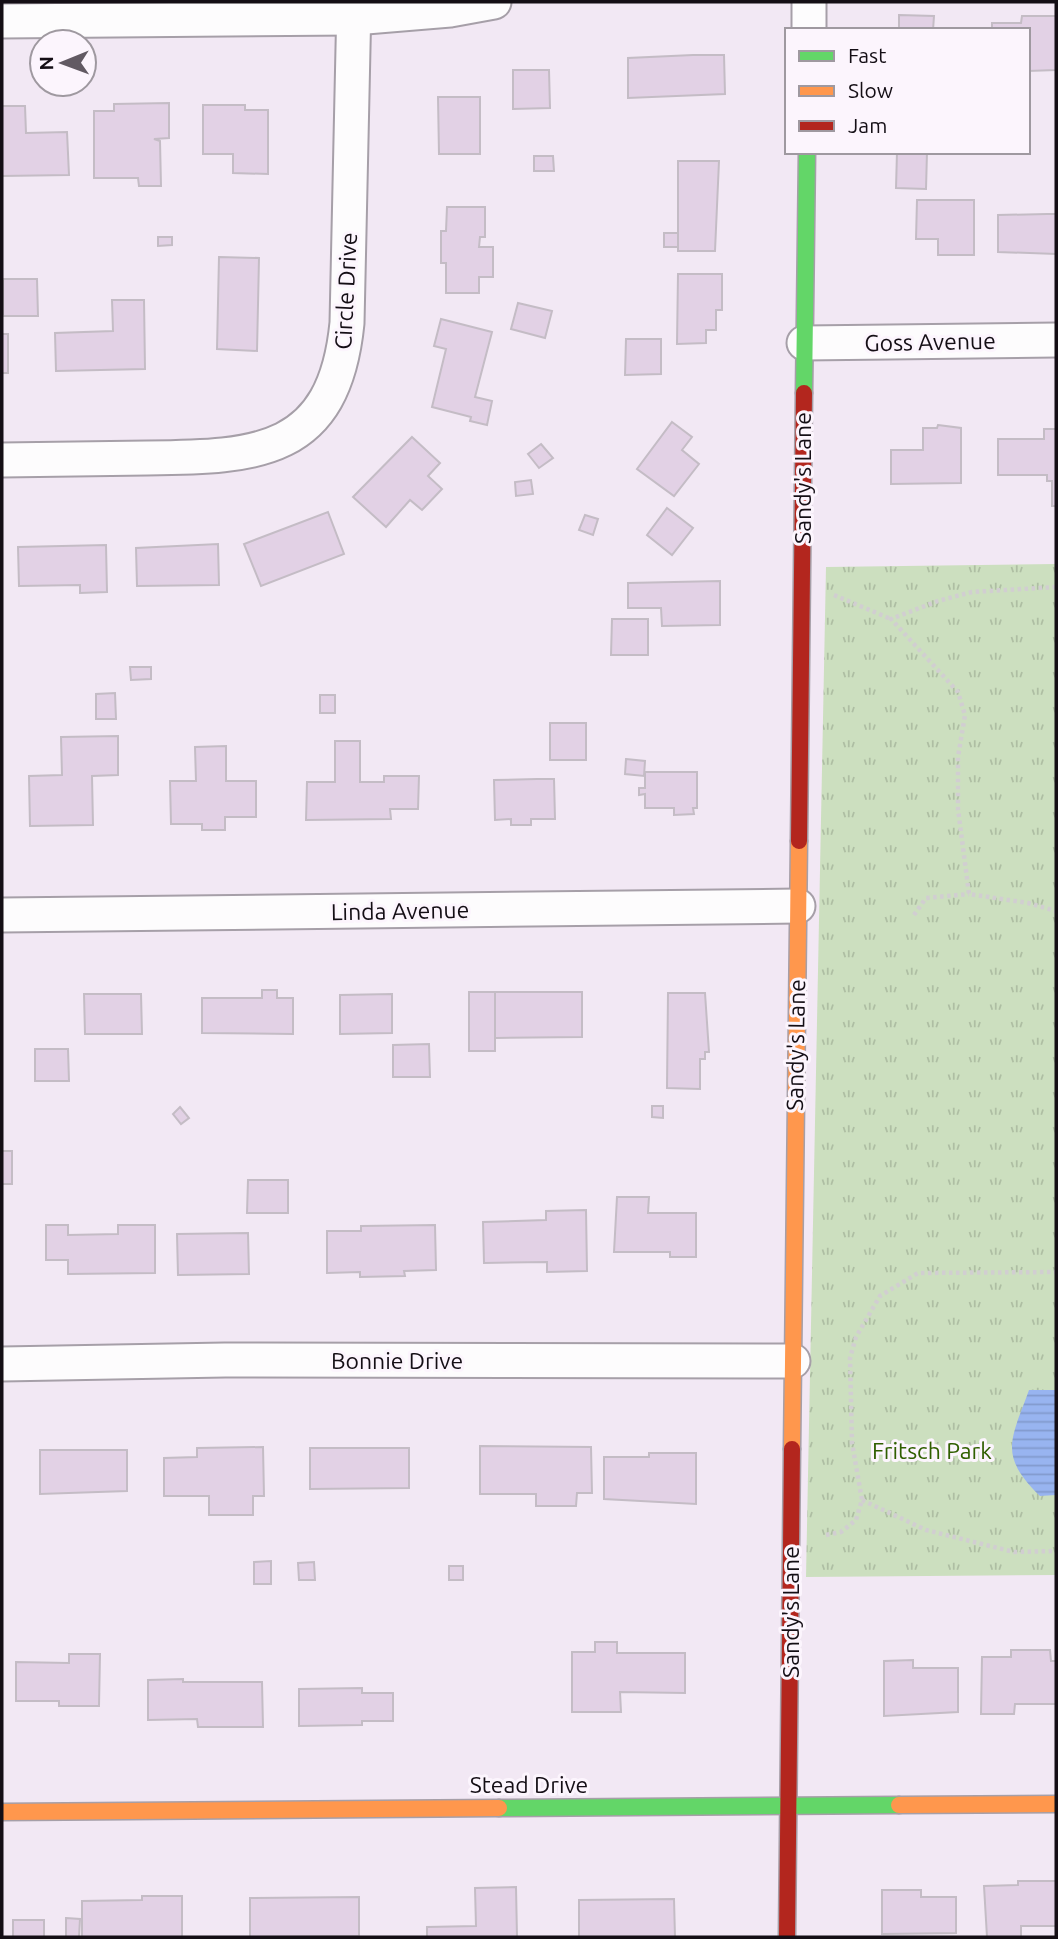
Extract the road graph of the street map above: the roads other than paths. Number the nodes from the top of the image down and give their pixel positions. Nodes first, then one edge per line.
1 (494, 2) edge
2 (810, 2) edge
3 (354, 10) edge
4 (2, 21) edge
5 (809, 28) edge
6 (807, 154) edge
7 (1056, 340) edge
8 (804, 343) junction
9 (2, 460) edge
10 (798, 906) junction
11 (2, 915) edge
12 (793, 1361) junction
13 (2, 1364) edge
14 (1056, 1804) edge
15 (789, 1806) junction
16 (2, 1812) edge
17 (788, 1937) edge

1 - 3 street
2 - 5 street
3 - 4 street
3 - 9 street, Circle Drive
6 - 8 street, Sandy's Lane
7 - 8 street, Goss Avenue
8 - 10 street, Sandy's Lane
10 - 11 street, Linda Avenue
10 - 12 street, Sandy's Lane
12 - 13 street, Bonnie Drive
12 - 15 street, Sandy's Lane
14 - 15 street, Stead Drive
15 - 16 street, Stead Drive
15 - 17 street, Sandy's Lane

